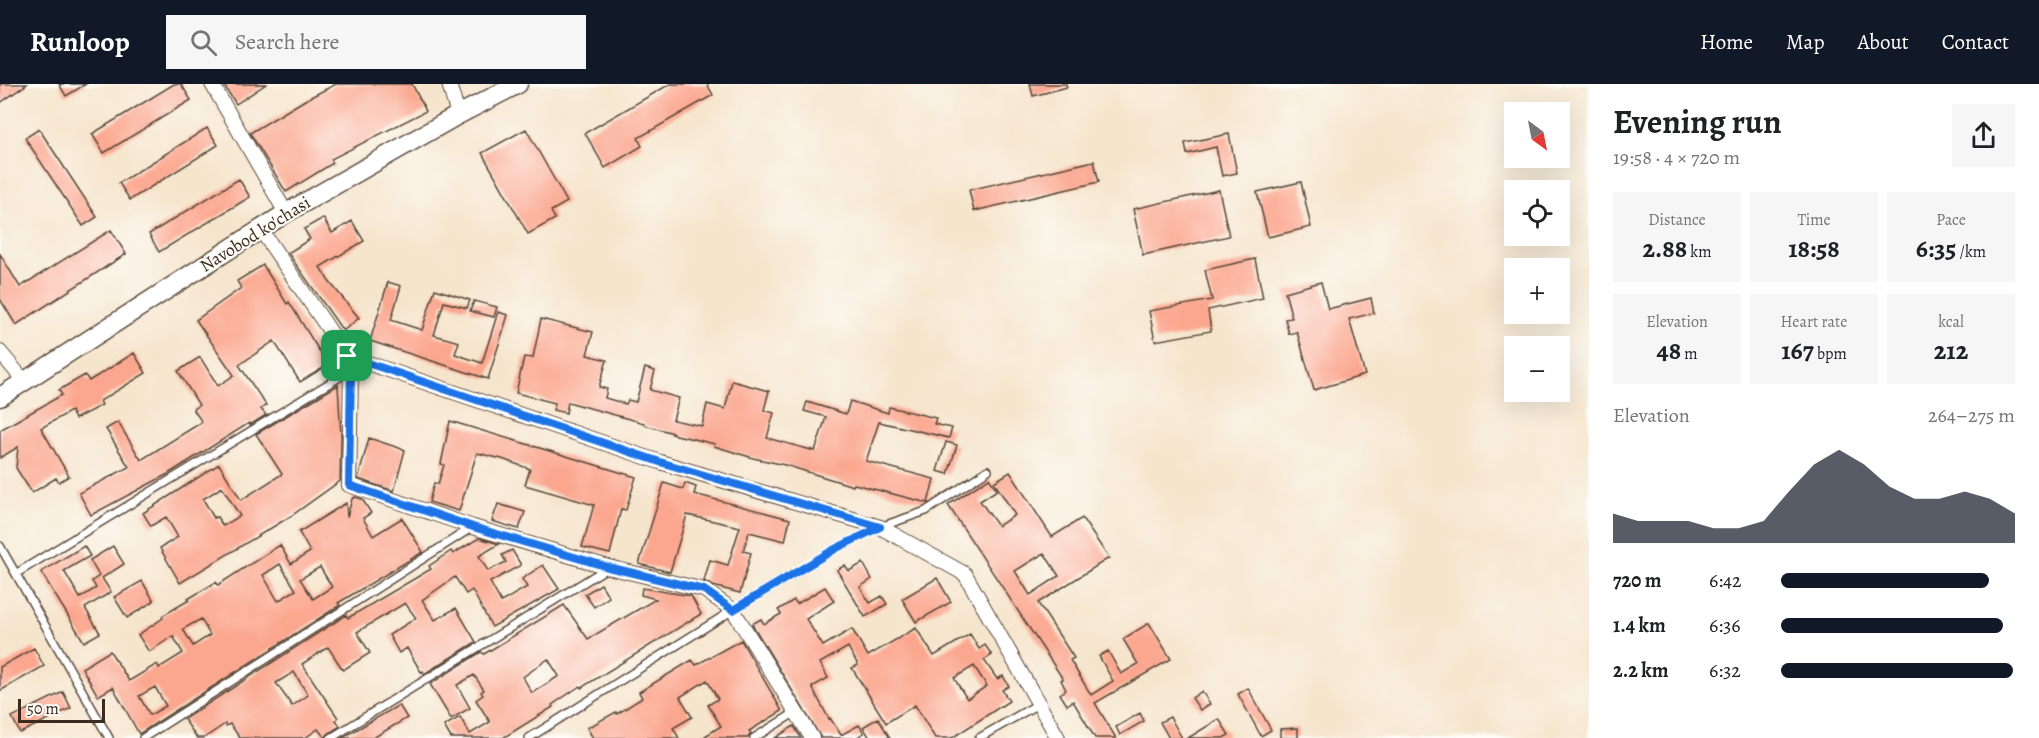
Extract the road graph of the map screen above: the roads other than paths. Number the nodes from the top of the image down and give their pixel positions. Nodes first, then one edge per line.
1 (212, 84) edge
2 (449, 84) edge
3 (518, 84) edge
4 (458, 115) junction
5 (286, 213) junction
6 (261, 230) junction
7 (0, 352) edge
8 (347, 356) junction
9 (351, 370) junction
10 (25, 382) junction
11 (0, 397) edge
12 (988, 470) dead end
13 (473, 527) junction
14 (880, 527) junction
15 (0, 546) edge
16 (608, 567) junction
17 (17, 573) junction
18 (733, 610) junction
19 (1038, 704) junction
20 (796, 712) junction
21 (109, 738) edge
22 (143, 738) edge
23 (331, 738) edge
24 (529, 738) edge
25 (754, 738) edge
26 (812, 738) edge
27 (979, 738) edge
28 (1058, 738) edge

1 - 5 street
2 - 4 street
3 - 4 street, Navobod ko'chasi
4 - 5 street, Navobod ko'chasi
5 - 6 street, Navobod ko'chasi
6 - 8 street
6 - 10 street, Navobod ko'chasi
7 - 10 street
8 - 9 street
8 - 14 street
9 - 13 street
9 - 17 lane
10 - 11 street, Navobod ko'chasi
12 - 14 lane
13 - 16 street
13 - 22 lane
14 - 18 lane
14 - 19 street
15 - 17 lane
16 - 18 street
16 - 23 lane
17 - 21 lane
18 - 20 street
18 - 24 lane
19 - 27 lane
19 - 28 street
20 - 25 lane
20 - 26 street

